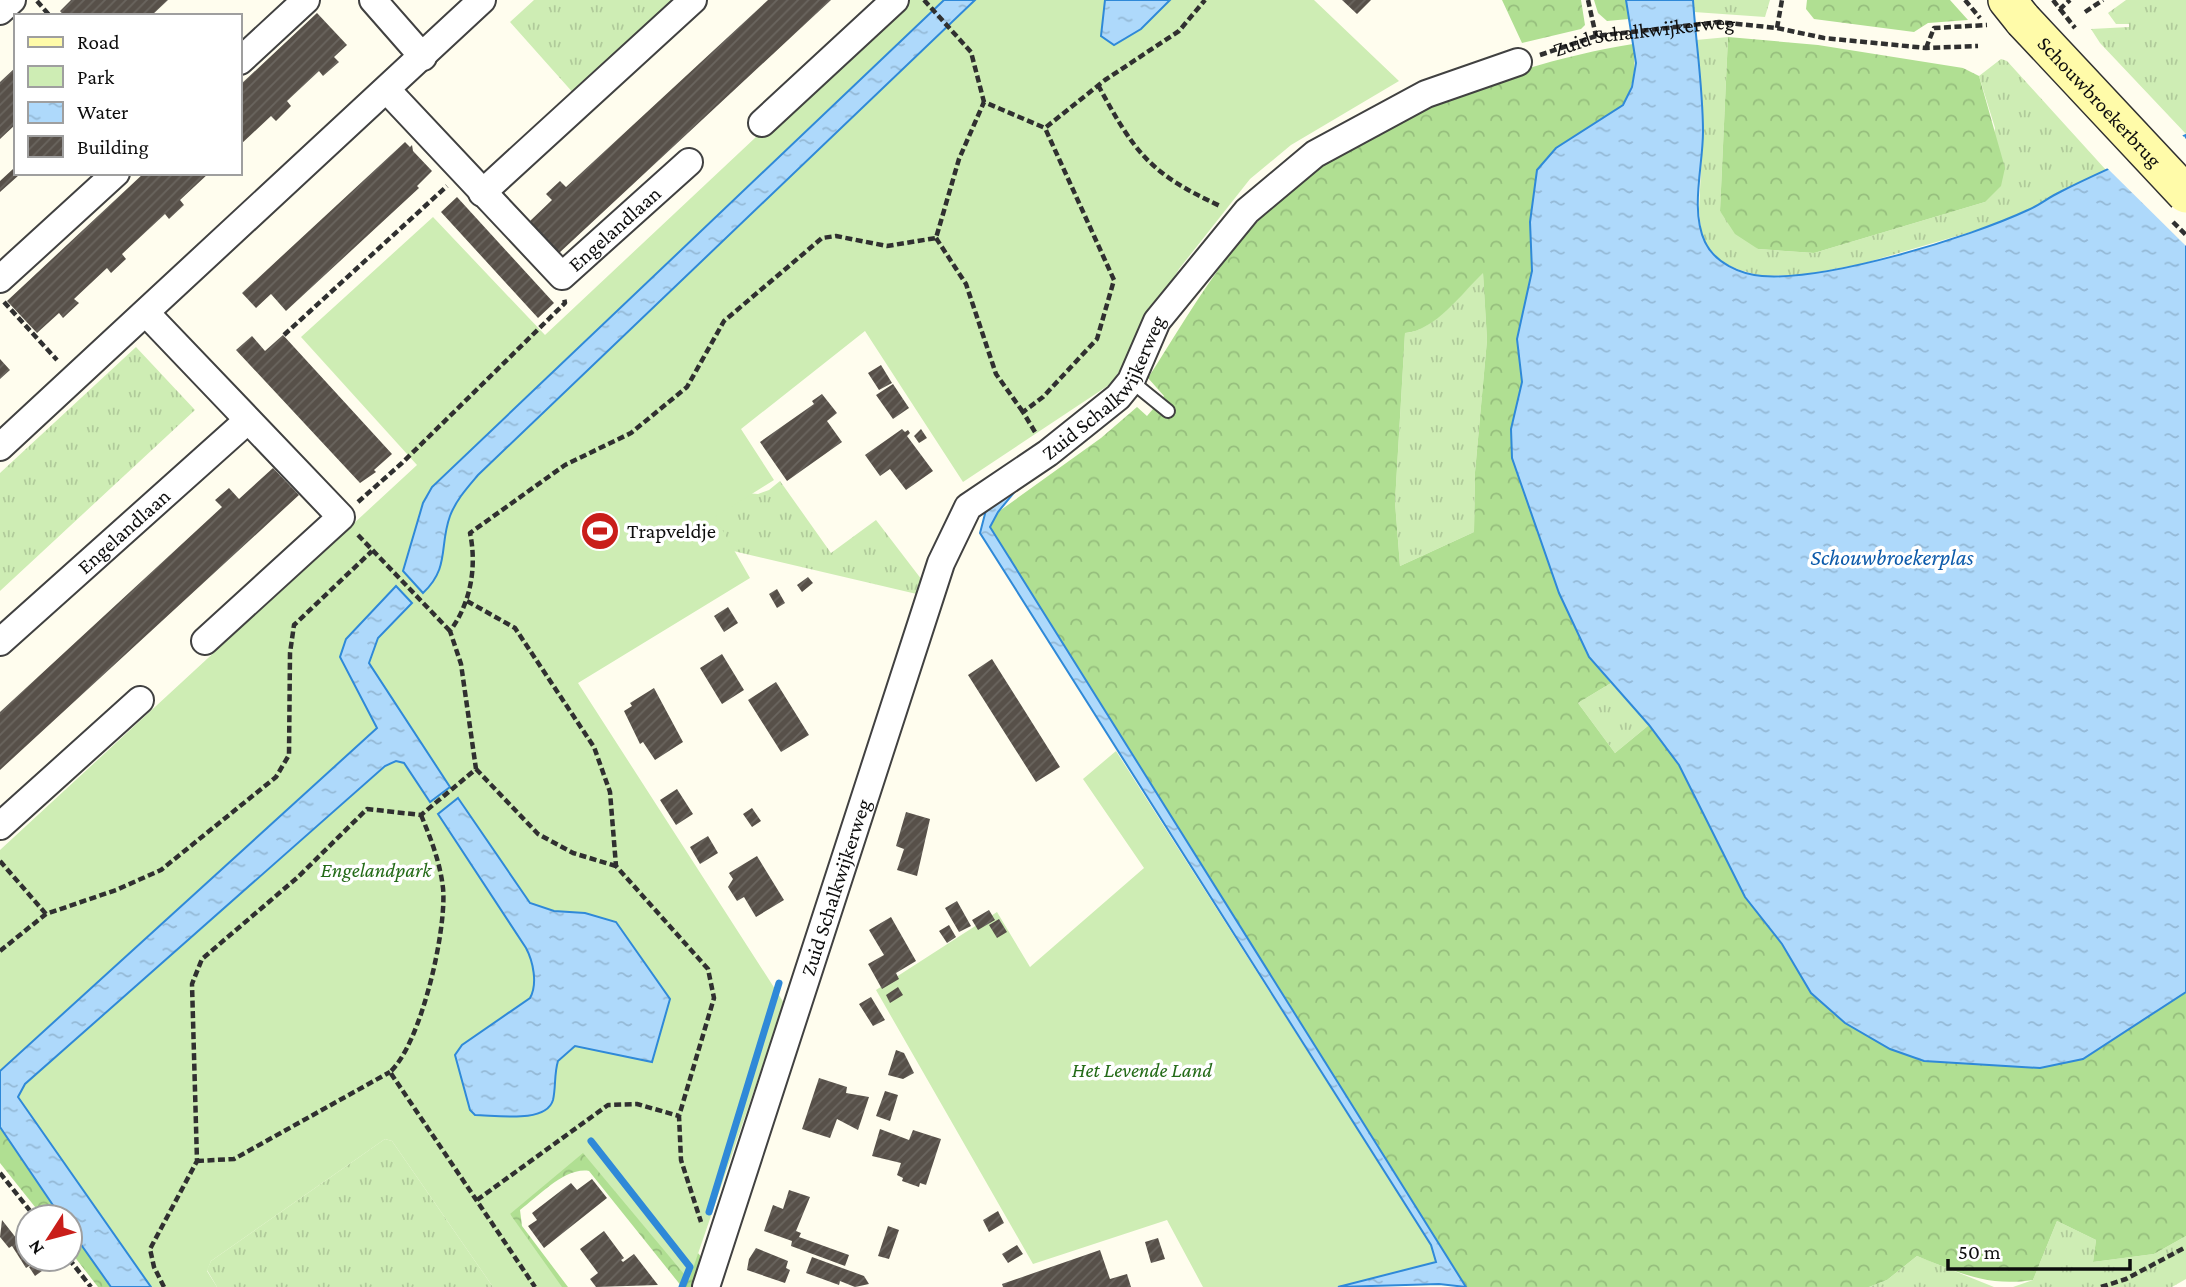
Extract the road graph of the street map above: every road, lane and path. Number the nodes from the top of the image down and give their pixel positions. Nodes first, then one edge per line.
1 (12, 0) edge
2 (36, 0) edge
3 (306, 0) edge
4 (373, 0) edge
5 (482, 0) edge
6 (693, 0) edge
7 (895, 0) edge
8 (924, 0) edge
9 (1205, 0) edge
10 (1588, 0) edge
11 (1782, 0) edge
12 (1965, 0) edge
13 (2053, 0) edge
14 (2070, 0) edge
15 (2103, 0) edge
16 (0, 11) edge
17 (2085, 12) dead end
18 (48, 14) edge
19 (2004, 14) edge
20 (1777, 27) junction
21 (1596, 36) junction
22 (1978, 46) dead end
23 (1926, 48) junction
24 (423, 57) junction
25 (242, 59) edge
26 (1518, 62) joint
27 (1098, 85) junction
28 (387, 90) junction
29 (984, 102) junction
30 (762, 122) dead end
31 (1045, 128) junction
32 (689, 162) dead end
33 (463, 172) junction
34 (114, 175) edge
35 (482, 193) junction
36 (2186, 194) edge
37 (1242, 216) junction
38 (936, 237) junction
39 (562, 276) junction
40 (0, 279) edge
41 (0, 295) edge
42 (146, 313) junction
43 (284, 335) dead end
44 (75, 378) junction
45 (1131, 381) junction
46 (1168, 411) dead end
47 (1023, 412) junction
48 (247, 421) junction
49 (0, 447) edge
50 (1048, 453) junction
51 (341, 517) junction
52 (372, 551) junction
53 (467, 601) junction
54 (450, 631) junction
55 (205, 641) dead end
56 (0, 642) edge
57 (139, 700) dead end
58 (476, 769) junction
59 (421, 815) junction
60 (0, 826) edge
61 (0, 861) edge
62 (616, 866) junction
63 (46, 914) junction
64 (0, 951) edge
65 (390, 1072) junction
66 (679, 1116) junction
67 (197, 1161) junction
68 (0, 1173) edge
69 (477, 1200) junction
70 (24, 1203) edge
71 (2186, 1247) edge
72 (718, 1252) junction
73 (80, 1273) edge
74 (91, 1287) edge
75 (164, 1287) edge
76 (534, 1287) edge
77 (706, 1287) edge
78 (2101, 1287) edge

1 - 16 street
2 - 18 path
3 - 25 street
4 - 24 street
5 - 24 street
6 - 35 street
7 - 30 street
8 - 29 path
9 - 27 path
10 - 21 path
11 - 20 path
12 - 19 path
13 - 14 path
15 - 17 path
19 - 23 path
19 - 36 main road, Schouwbroekerbrug, bridge
20 - 21 path, Zuid Schalkwijkerweg
20 - 23 path, Zuid Schalkwijkerweg
21 - 26 path, Zuid Schalkwijkerweg
22 - 23 path, Zuid Schalkwijkerweg
24 - 28 street
26 - 37 street, Zuid Schalkwijkerweg
27 - 31 path
27 - 37 path
28 - 33 street, Engelandlaan
28 - 42 street
29 - 31 path
29 - 38 path
31 - 47 path
32 - 39 street, Engelandlaan
33 - 35 street, Engelandlaan
33 - 43 path
34 - 40 street
35 - 39 street, Engelandlaan
37 - 45 street, Zuid Schalkwijkerweg
38 - 47 path
38 - 53 path
39 - 51 path
41 - 44 path
42 - 44 street
42 - 48 street
44 - 49 street
45 - 46 lane
45 - 50 street, Zuid Schalkwijkerweg
47 - 50 path
48 - 51 street
48 - 56 street, Engelandlaan
50 - 72 street, Zuid Schalkwijkerweg
51 - 52 path
51 - 55 street
52 - 54 path
52 - 63 path
53 - 54 path
53 - 62 path
54 - 58 path
57 - 60 street
58 - 59 path
58 - 62 path
59 - 65 path
59 - 67 path
61 - 63 path
62 - 66 path
63 - 64 path
65 - 67 path
65 - 69 path
66 - 69 path
66 - 72 path
67 - 75 path
68 - 70 path
69 - 76 path
71 - 78 path
72 - 77 street, Zuid Schalkwijkerweg
73 - 74 path

